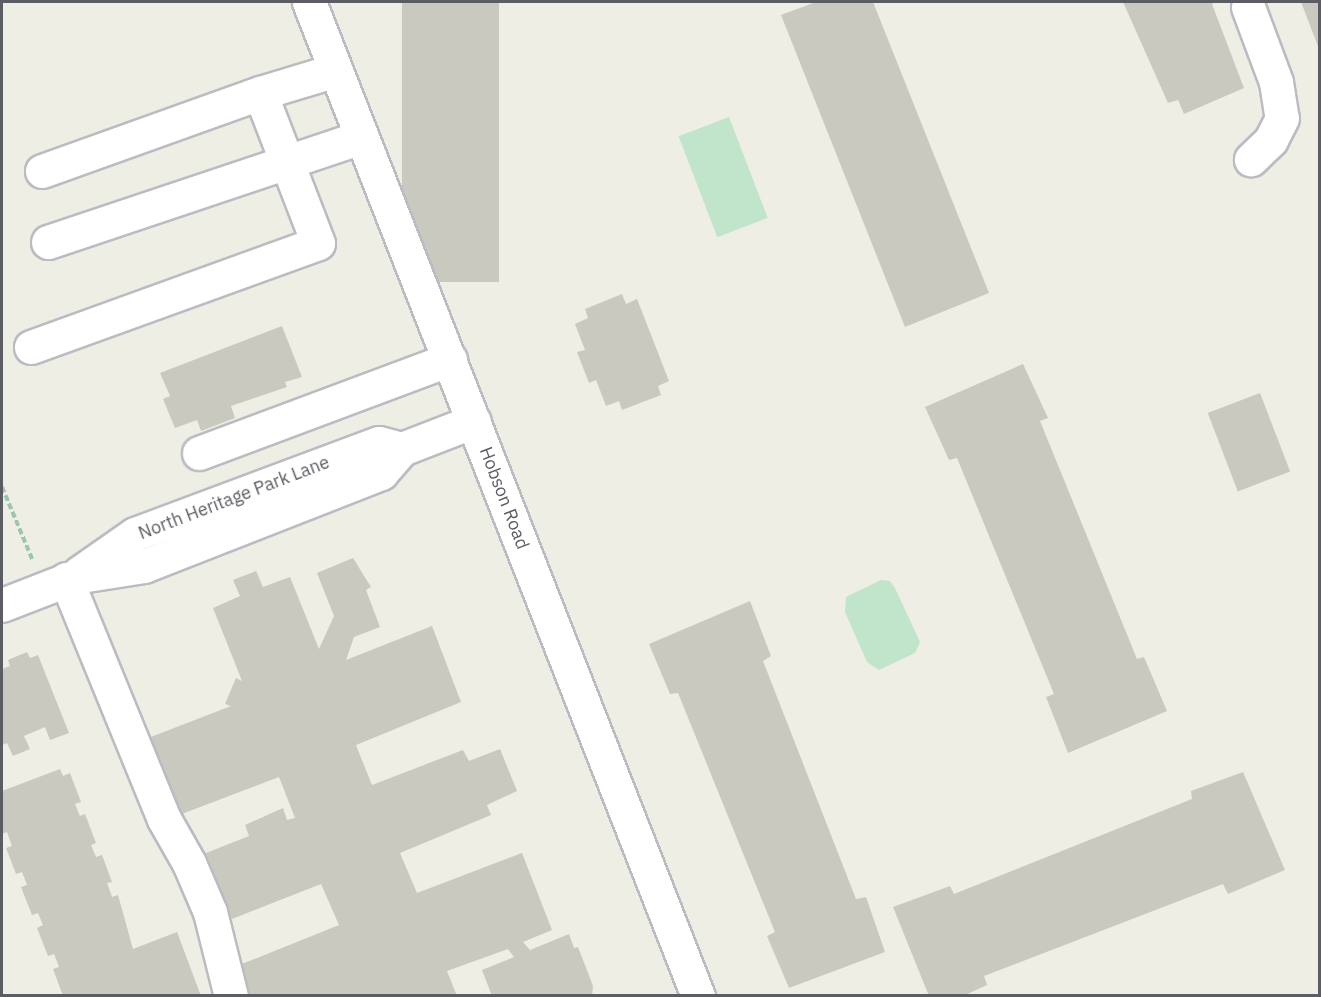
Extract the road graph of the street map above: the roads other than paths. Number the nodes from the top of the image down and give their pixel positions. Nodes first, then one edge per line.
1 (309, 2) edge
2 (1248, 7) dead end
3 (336, 70) junction
4 (260, 93) junction
5 (362, 137) junction
6 (1251, 159) dead end
7 (287, 163) junction
8 (42, 171) dead end
9 (48, 242) dead end
10 (32, 348) dead end
11 (450, 359) junction
12 (474, 421) junction
13 (199, 453) dead end
14 (61, 582) junction
15 (2, 605) edge
16 (231, 996) edge
17 (698, 996) edge

1 - 3 street, Hobson Road
2 - 6 street
3 - 4 street
3 - 5 street, Hobson Road
4 - 7 street
4 - 8 street
5 - 7 street
5 - 11 street, Hobson Road
7 - 9 street
7 - 10 street
11 - 12 street, Hobson Road
11 - 13 street
12 - 14 street, North Heritage Park Lane
12 - 17 street, Hobson Road
14 - 15 street, North Heritage Park Lane
14 - 16 street

